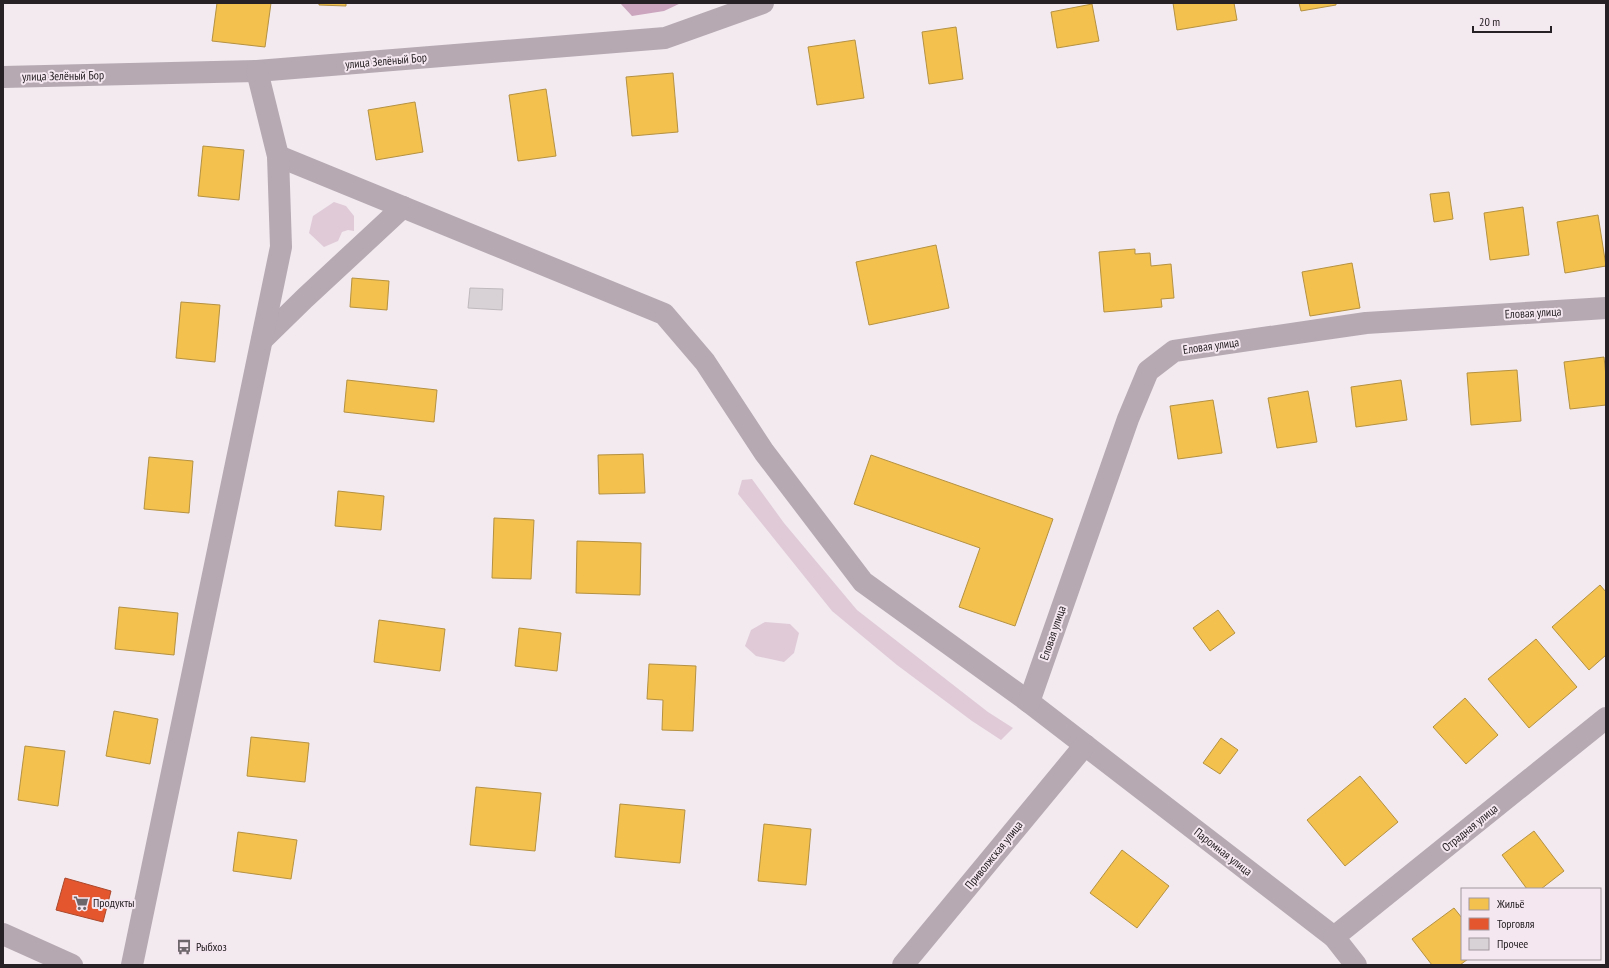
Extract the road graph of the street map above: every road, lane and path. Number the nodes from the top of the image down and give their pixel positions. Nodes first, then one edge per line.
1 (763, 3) edge
2 (257, 72) junction
3 (3, 77) edge
4 (278, 156) junction
5 (403, 207) junction
6 (1606, 308) edge
7 (262, 340) junction
8 (1029, 702) junction
9 (1606, 718) edge
10 (1084, 745) junction
11 (3, 934) edge
12 (1334, 937) junction
13 (72, 965) edge
14 (132, 965) edge
15 (903, 965) edge
16 (1356, 965) edge

1 - 2 street, улица Зелёный Бор
2 - 3 street, улица Зелёный Бор
2 - 4 street
4 - 5 street, Паромная улица
4 - 7 street
5 - 7 street
5 - 8 street, Паромная улица
6 - 8 street, Еловая улица
7 - 14 street
8 - 10 street, Паромная улица
9 - 12 street, Отрадная улица
10 - 12 street, Паромная улица
10 - 15 street, Приволжская улица
11 - 13 street
12 - 16 street, Паромная улица

